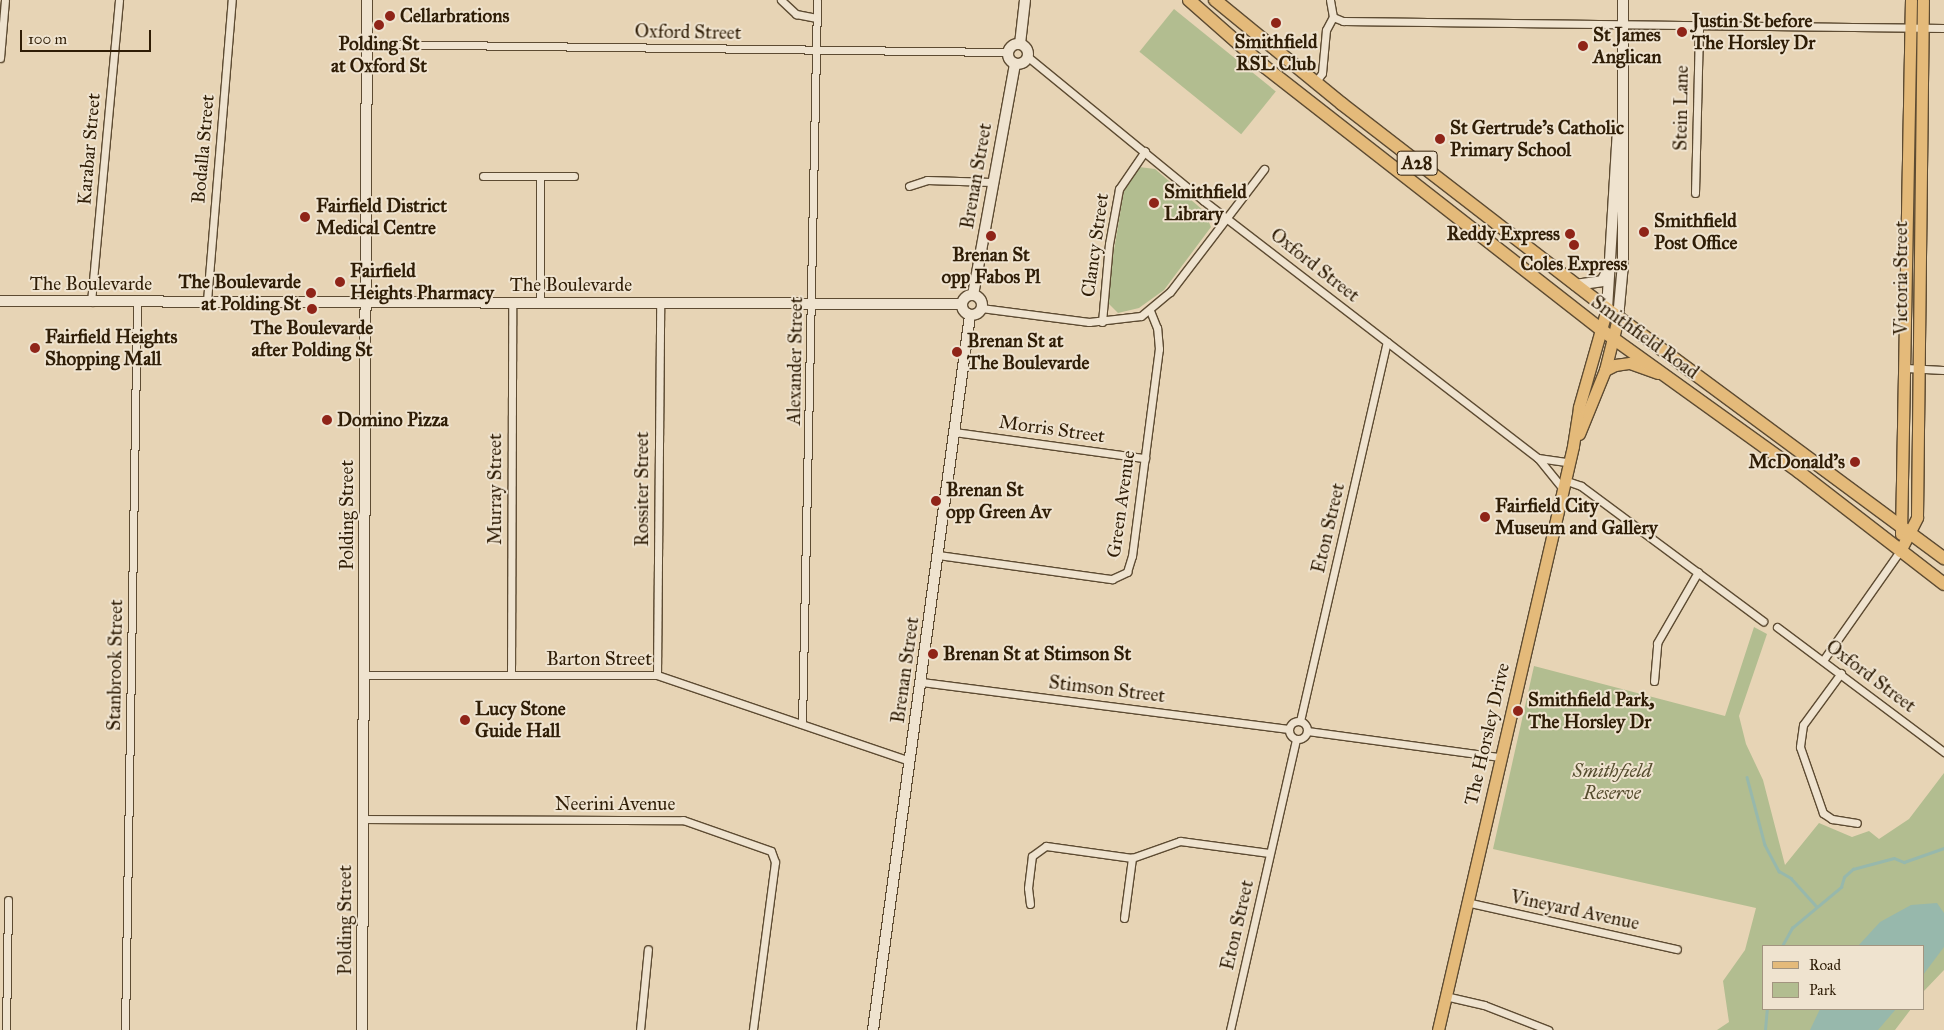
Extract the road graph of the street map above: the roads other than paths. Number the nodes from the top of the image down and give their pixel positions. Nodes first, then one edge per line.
1 (5, 0) edge
2 (119, 0) edge
3 (232, 0) edge
4 (367, 0) edge
5 (781, 0) edge
6 (817, 0) edge
7 (1025, 0) edge
8 (1189, 0) edge
9 (1215, 0) edge
10 (1330, 0) edge
11 (1623, 0) edge
12 (1911, 0) edge
13 (1923, 0) edge
14 (1333, 17) junction
15 (817, 18) junction
16 (1623, 23) junction
17 (1699, 24) junction
18 (1911, 28) junction
19 (1923, 28) junction
20 (1944, 28) edge
21 (368, 44) junction
22 (1020, 44) junction
23 (816, 50) junction
24 (1008, 52) junction
25 (1028, 57) junction
26 (0, 58) edge
27 (1015, 64) junction
28 (1315, 83) junction
29 (1621, 104) junction
30 (1144, 151) junction
31 (1264, 169) dead end
32 (483, 176) dead end
33 (540, 176) junction
34 (574, 176) dead end
35 (992, 182) junction
36 (909, 186) dead end
37 (1695, 193) dead end
38 (1227, 218) junction
39 (1611, 265) junction
40 (1575, 285) junction
41 (973, 295) junction
42 (0, 301) edge
43 (137, 301) junction
44 (207, 301) junction
45 (366, 301) junction
46 (91, 302) junction
47 (512, 302) junction
48 (540, 302) junction
49 (660, 303) junction
50 (812, 303) junction
51 (962, 304) junction
52 (982, 308) junction
53 (1607, 309) junction
54 (1150, 311) junction
55 (970, 315) junction
56 (1618, 318) junction
57 (1102, 322) junction
58 (1603, 331) junction
59 (1614, 339) junction
60 (1387, 342) junction
61 (1905, 368) junction
62 (1918, 369) junction
63 (1605, 370) junction
64 (1944, 370) edge
65 (1667, 377) junction
66 (954, 432) junction
67 (1573, 446) junction
68 (1145, 458) junction
69 (1538, 458) junction
70 (1568, 462) junction
71 (1563, 484) junction
72 (1906, 530) junction
73 (1900, 551) junction
74 (938, 555) junction
75 (1944, 558) edge
76 (1698, 572) junction
77 (1944, 584) edge
78 (1763, 621) dead end
79 (1777, 627) dead end
80 (1824, 659) junction
81 (1841, 673) junction
82 (657, 674) junction
83 (364, 675) junction
84 (511, 675) junction
85 (1654, 681) dead end
86 (921, 682) junction
87 (1300, 721) junction
88 (802, 724) junction
89 (1289, 729) junction
90 (1307, 731) junction
91 (1296, 739) junction
92 (1944, 752) edge
93 (1500, 757) junction
94 (910, 761) junction
95 (362, 820) junction
96 (1857, 823) dead end
97 (1269, 853) junction
98 (1132, 858) junction
99 (8, 900) dead end
100 (1466, 902) junction
101 (1030, 904) dead end
102 (1124, 918) dead end
103 (648, 949) dead end
104 (1677, 949) dead end
105 (1446, 996) junction
106 (6, 1030) edge
107 (125, 1030) edge
108 (362, 1030) edge
109 (640, 1030) edge
110 (753, 1030) edge
111 (873, 1030) edge
112 (1230, 1030) edge
113 (1438, 1030) edge
114 (1548, 1030) edge

1 - 26 street
2 - 46 street, Karabar Street
3 - 44 street, Bodalla Street
4 - 21 street, Polding Street
5 - 15 street
6 - 15 street, Alexander Street
7 - 22 street
8 - 58 highway, Smithfield Road / A28
9 - 28 highway, Smithfield Road / A28
10 - 14 street
11 - 16 street, The Horsley Drive
12 - 18 main road, Victoria Street
13 - 19 main road, Victoria Street
14 - 16 street
14 - 28 street
15 - 23 street, Alexander Street
16 - 17 street
16 - 29 street, The Horsley Drive
17 - 18 street
17 - 37 street, Stein Lane
18 - 19 street
18 - 61 main road, Victoria Street
19 - 20 street
19 - 62 main road, Victoria Street
21 - 23 street, Oxford Street
21 - 45 street, Polding Street
22 - 24 street
22 - 25 street
23 - 24 street, Oxford Street
23 - 50 street, Alexander Street
24 - 27 street
25 - 27 street
25 - 30 street, Oxford Street
27 - 35 street, Brenan Street
28 - 40 highway, Smithfield Road / A28
29 - 39 street, The Horsley Drive
29 - 56 street, The Horsley Drive
30 - 38 street, Oxford Street
30 - 57 street, Clancy Street
31 - 38 street
32 - 33 street
33 - 34 street
33 - 48 street
35 - 36 street
35 - 41 street, Brenan Street
38 - 54 street
38 - 60 street, Oxford Street
39 - 40 street
39 - 53 street, The Horsley Drive
40 - 53 highway, Smithfield Road / A28
41 - 51 street
41 - 52 street
42 - 46 street, The Boulevarde
43 - 44 street, The Boulevarde
43 - 46 street, The Boulevarde
43 - 107 street, Stanbrook Street
44 - 45 street, The Boulevarde
45 - 47 street, The Boulevarde
45 - 83 street, Polding Street
47 - 48 street, The Boulevarde
47 - 84 street, Murray Street
48 - 49 street, The Boulevarde
49 - 50 street, The Boulevarde
49 - 82 street, Rossiter Street
50 - 51 street, The Boulevarde
50 - 88 street, Alexander Street
51 - 55 street
52 - 55 street
52 - 57 street
53 - 56 highway, Smithfield Road / A28
53 - 58 main road, The Horsley Drive
54 - 57 street
54 - 68 street, Green Avenue
55 - 66 street, Brenan Street
56 - 59 main road, The Horsley Drive
56 - 72 highway, Smithfield Road / A28
58 - 59 highway, Smithfield Road / A28
58 - 67 main road, The Horsley Drive
59 - 63 main road, The Horsley Drive
59 - 65 highway, Smithfield Road / A28
60 - 69 street, Oxford Street
60 - 87 street, Eton Street
61 - 62 street
61 - 72 main road, Victoria Street
62 - 64 street
62 - 72 main road, Victoria Street
63 - 65 main road
63 - 67 main road, The Horsley Drive
65 - 73 highway, Smithfield Road / A28
66 - 68 street, Morris Street
66 - 74 street, Brenan Street
67 - 70 main road, The Horsley Drive
68 - 74 street, Green Avenue
69 - 70 street, Oxford Street
69 - 71 street, Oxford Street
70 - 71 main road, The Horsley Drive
71 - 76 street, Oxford Street
71 - 93 main road, The Horsley Drive
72 - 73 main road, Victoria Street
72 - 75 highway, Smithfield Road / A28
73 - 77 highway, Smithfield Road / A28
73 - 80 street
74 - 86 street, Brenan Street
76 - 78 street, Oxford Street
76 - 85 street
79 - 80 street, Oxford Street
80 - 81 street, Oxford Street
81 - 92 street, Oxford Street
81 - 96 street
82 - 84 street, Barton Street
82 - 88 street, Barton Street
83 - 84 street, Barton Street
83 - 95 street, Polding Street
86 - 89 street, Stimson Street
86 - 94 street, Brenan Street
87 - 89 street
87 - 90 street
88 - 94 street, Barton Street
89 - 91 street
90 - 91 street
90 - 93 street
91 - 97 street, Eton Street
93 - 100 main road, The Horsley Drive
94 - 111 street, Brenan Street
95 - 108 street, Polding Street
95 - 110 street, Neerini Avenue
97 - 98 street
97 - 112 street, Eton Street
98 - 101 street
98 - 102 street
99 - 106 street
100 - 104 street, Vineyard Avenue
100 - 105 main road, The Horsley Drive
103 - 109 street
105 - 113 main road, The Horsley Drive
105 - 114 street

